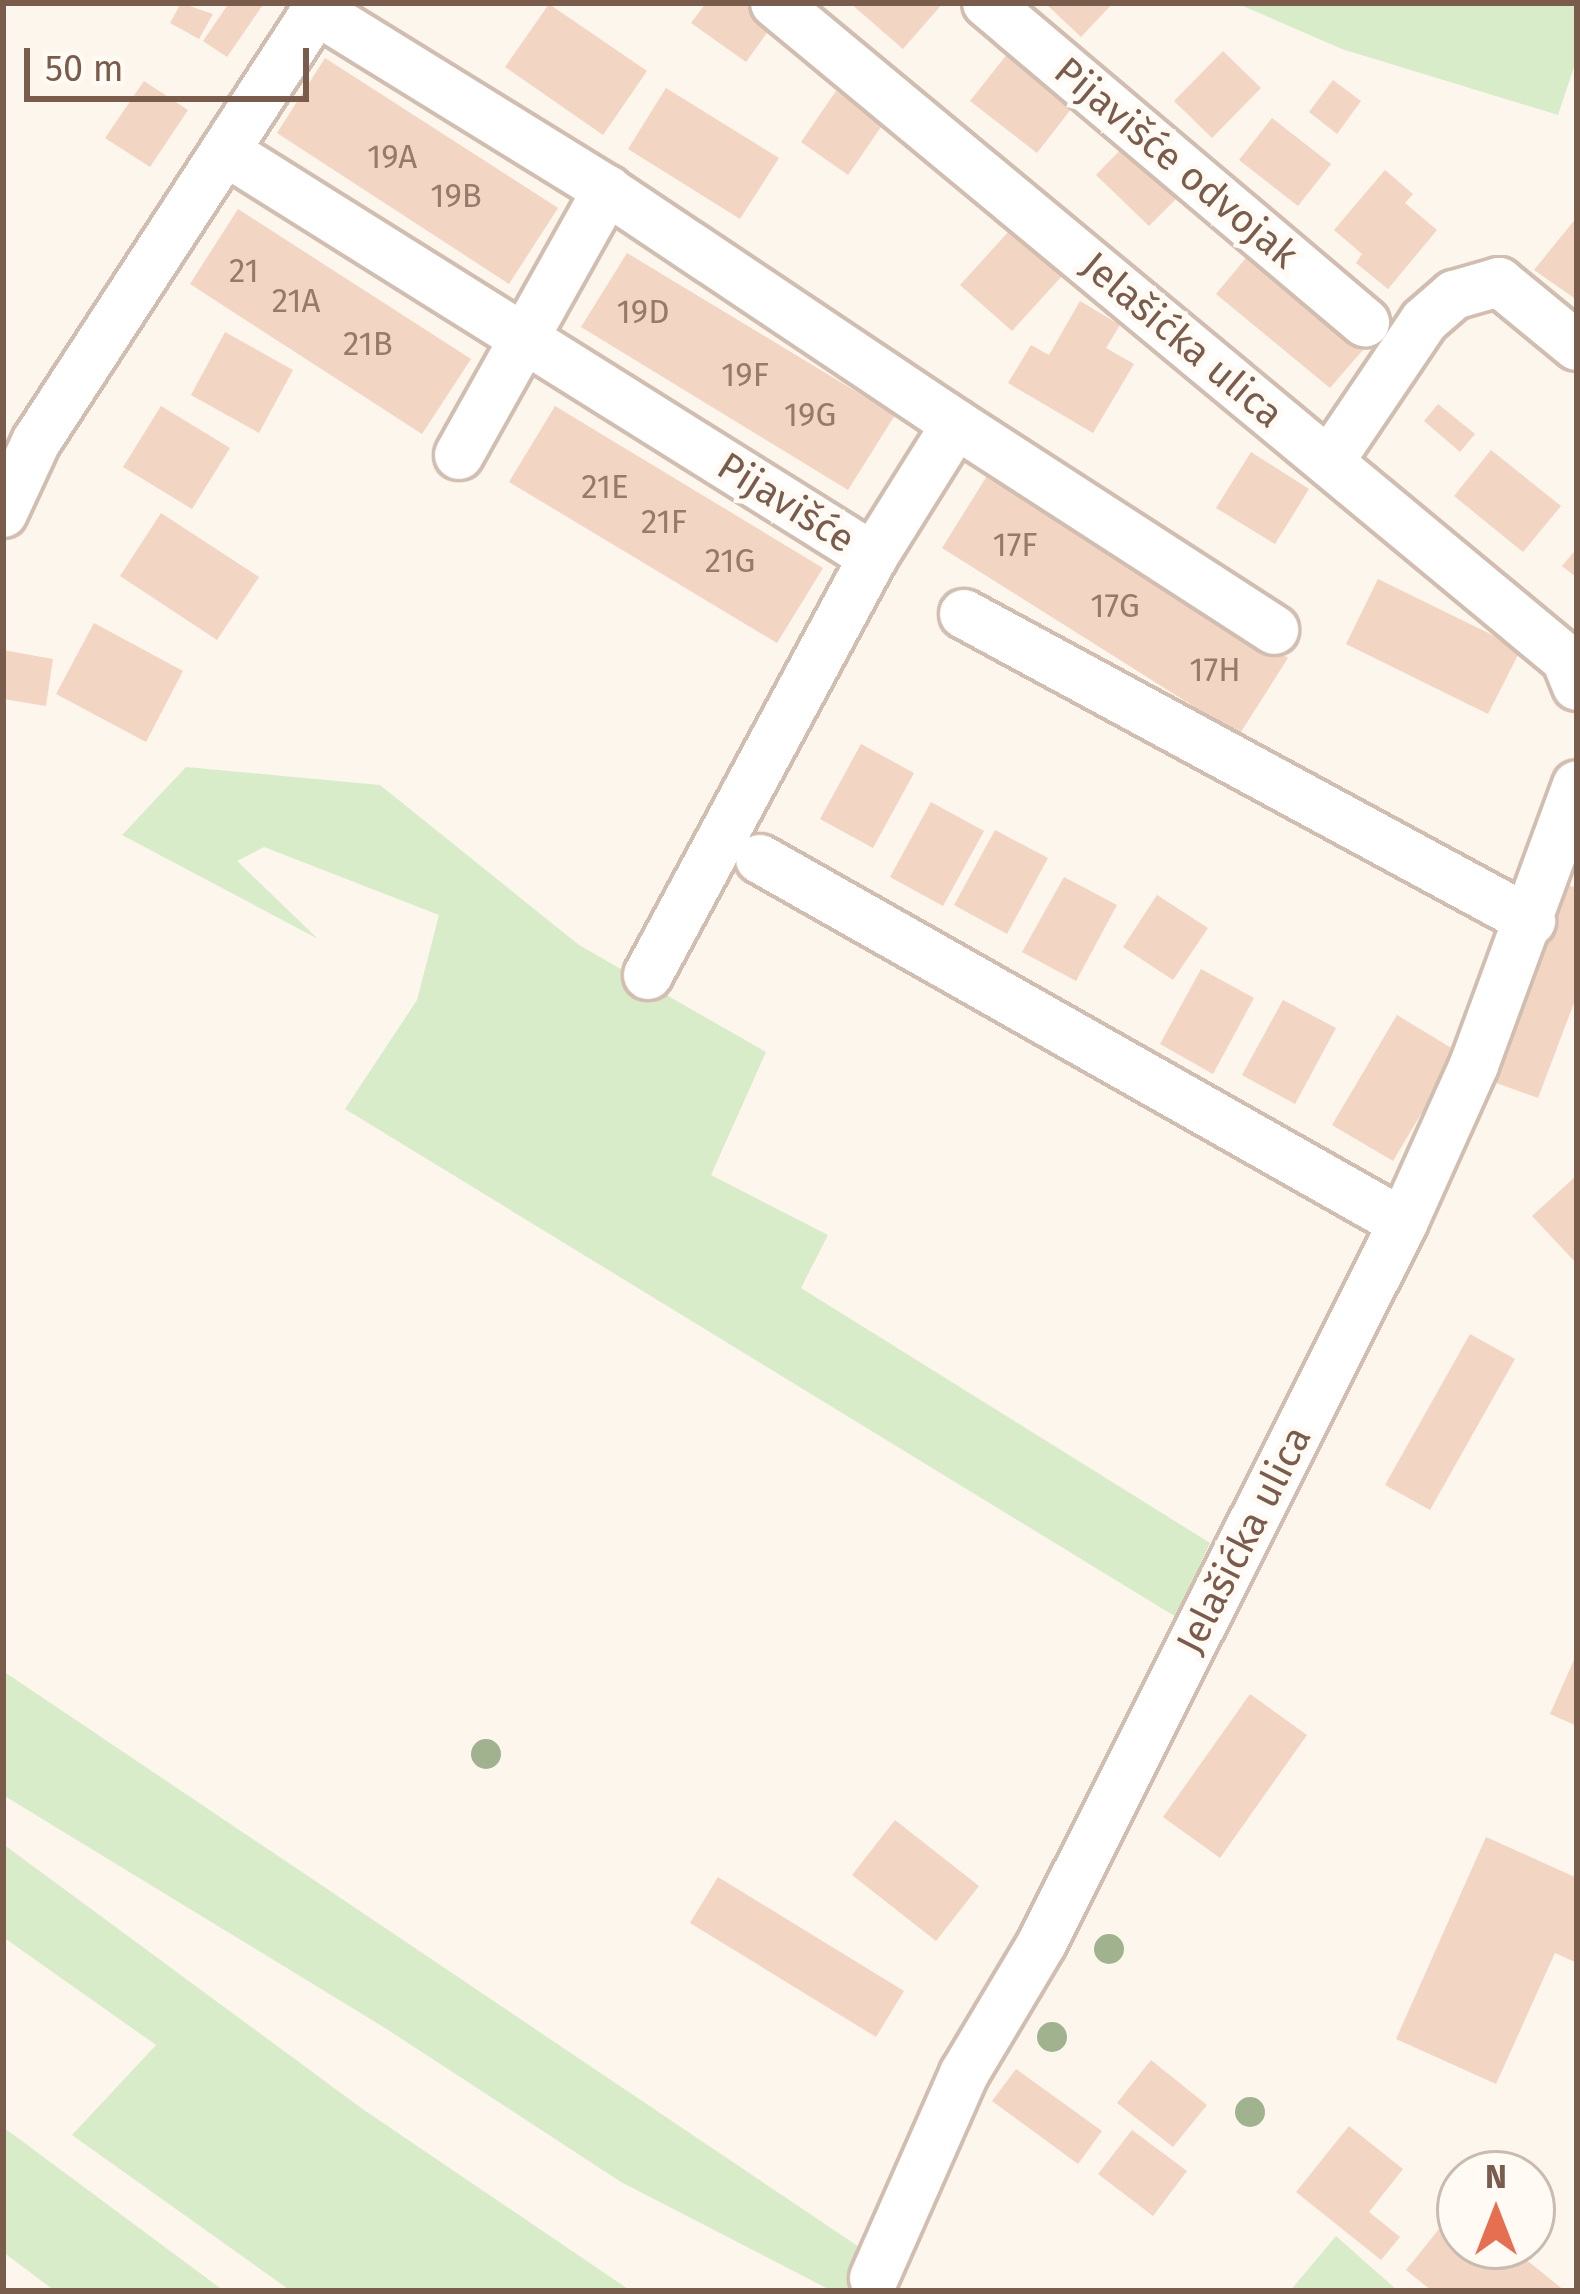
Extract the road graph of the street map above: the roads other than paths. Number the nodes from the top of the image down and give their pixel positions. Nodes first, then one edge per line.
1 (775, 3) edge
2 (987, 3) edge
3 (319, 7) edge
4 (225, 151) junction
5 (607, 190) junction
6 (1365, 322) dead end
7 (525, 341) junction
8 (1577, 346) edge
9 (956, 424) junction
10 (459, 455) dead end
11 (1329, 462) junction
12 (3, 513) edge
13 (873, 557) junction
14 (964, 614) dead end
15 (1274, 630) dead end
16 (1577, 686) edge
17 (1577, 785) edge
18 (760, 859) dead end
19 (1531, 921) junction
20 (649, 975) dead end
21 (1403, 1222) junction
22 (874, 2278) dead end

1 - 11 street, Jelašićka ulica
2 - 6 street, Pijavišće odvojak
3 - 4 street
3 - 5 street
4 - 7 street, Pijavišće
4 - 12 street
5 - 7 street
5 - 9 street
7 - 10 street
7 - 13 street, Pijavišće
8 - 11 street
9 - 13 street, Pijavišće
9 - 15 street
11 - 16 street, Jelašićka ulica
13 - 20 street
14 - 19 street
17 - 19 street, Jelašićka ulica
18 - 21 street
19 - 21 street, Jelašićka ulica
21 - 22 street, Jelašićka ulica

